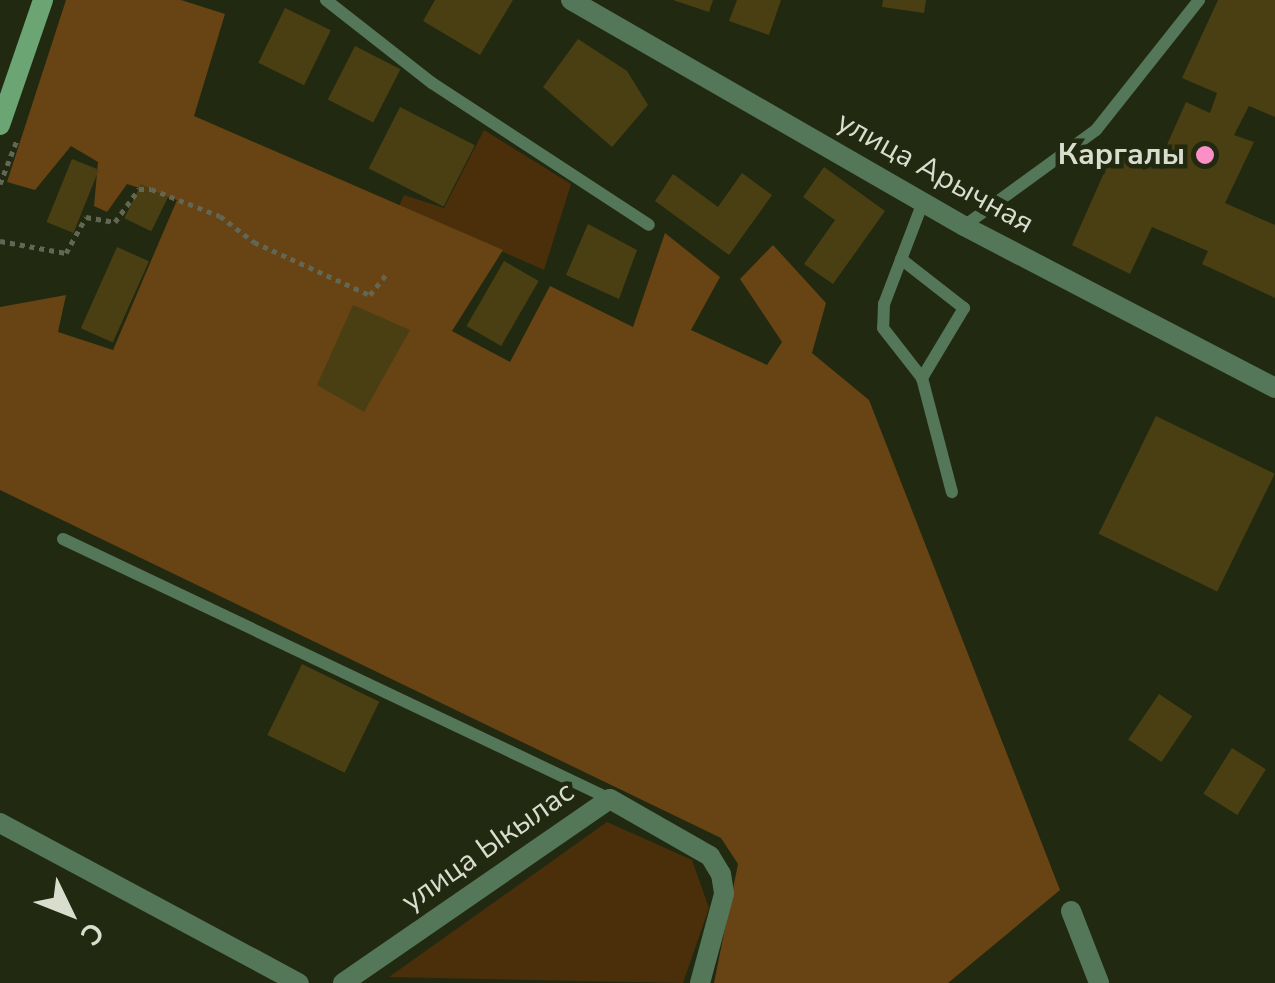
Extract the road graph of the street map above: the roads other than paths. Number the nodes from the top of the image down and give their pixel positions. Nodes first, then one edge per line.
1 (43, 0) edge
2 (326, 0) edge
3 (571, 0) edge
4 (1199, 0) edge
5 (0, 124) edge
6 (923, 202) junction
7 (650, 225) dead end
8 (964, 226) junction
9 (901, 259) junction
10 (922, 378) junction
11 (1275, 388) edge
12 (952, 492) dead end
13 (63, 538) dead end
14 (610, 799) junction
15 (0, 822) edge
16 (1071, 911) dead end
17 (300, 983) edge
18 (343, 983) edge
19 (700, 983) edge
20 (1099, 983) edge

1 - 5 street
2 - 7 lane
3 - 6 street, улица Арычная
4 - 8 lane
6 - 8 street, улица Арычная
6 - 9 lane
8 - 11 street, улица Арычная
9 - 10 lane
9 - 10 lane
10 - 12 lane
13 - 14 lane
14 - 18 street, улица Ыкылас
14 - 19 street, улица Ыкылас
15 - 17 street
16 - 20 street

